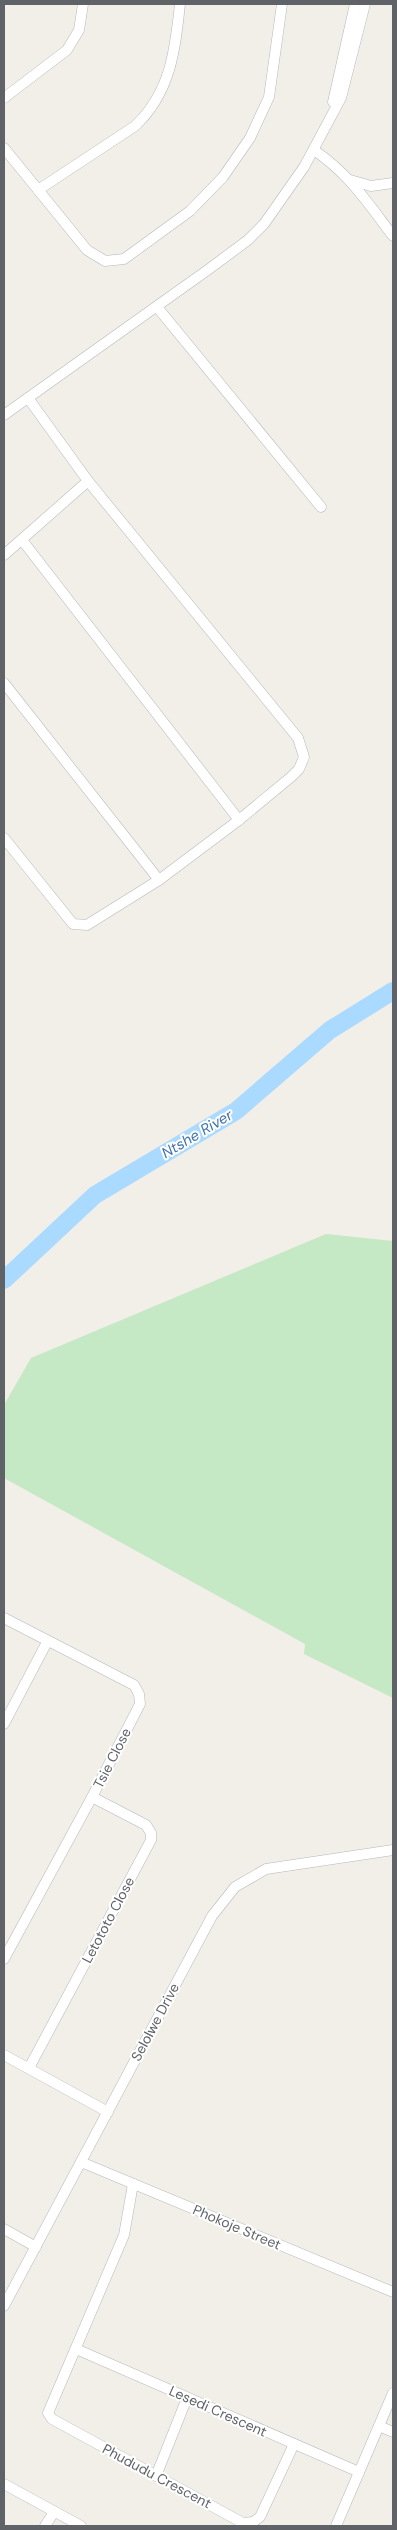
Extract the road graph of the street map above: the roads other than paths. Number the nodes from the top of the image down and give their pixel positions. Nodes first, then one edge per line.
1 (83, 4) edge
2 (180, 4) edge
3 (282, 4) edge
4 (355, 4) edge
5 (365, 4) edge
6 (4, 98) edge
7 (328, 122) junction
8 (4, 148) edge
9 (314, 150) junction
10 (350, 180) junction
11 (393, 183) edge
12 (38, 190) junction
13 (393, 236) edge
14 (157, 306) junction
15 (28, 398) junction
16 (4, 414) edge
17 (88, 481) junction
18 (321, 507) dead end
19 (22, 540) junction
20 (4, 555) edge
21 (4, 683) edge
22 (239, 820) junction
23 (4, 838) edge
24 (159, 880) junction
25 (4, 1618) edge
26 (47, 1642) junction
27 (4, 1724) edge
28 (92, 1797) junction
29 (393, 1850) edge
30 (4, 1959) edge
31 (4, 2055) edge
32 (29, 2068) junction
33 (108, 2112) junction
34 (81, 2162) junction
35 (133, 2184) junction
36 (4, 2230) edge
37 (36, 2246) junction
38 (393, 2292) edge
39 (4, 2306) edge
40 (76, 2349) junction
41 (393, 2392) edge
42 (187, 2398) junction
43 (380, 2426) junction
44 (393, 2432) edge
45 (294, 2444) junction
46 (359, 2472) junction
47 (156, 2476) junction
48 (4, 2484) edge
49 (54, 2512) junction
50 (45, 2526) edge
51 (81, 2526) edge
52 (336, 2526) edge

1 - 6 street
2 - 12 street
3 - 12 street
4 - 7 street
5 - 7 street
7 - 9 street
8 - 12 street
9 - 10 street
9 - 14 street
10 - 11 street
10 - 13 street
14 - 15 street
14 - 18 street
15 - 16 street
15 - 17 street
17 - 19 street
17 - 22 street
19 - 20 street
19 - 22 street
21 - 24 street
22 - 24 street
23 - 24 street
25 - 26 street, Tsie Close
26 - 27 street
26 - 28 street, Tsie Close
28 - 30 street, Tsie Close
28 - 32 street, Letototo Close
29 - 33 street, Selolwe Drive
31 - 32 street
32 - 33 street
33 - 34 street, Selolwe Drive
34 - 35 street, Phokoje Street
34 - 37 street, Selolwe Drive
35 - 38 street, Phokoje Street
35 - 40 street
36 - 37 street
37 - 39 street, Selolwe Drive
40 - 42 street, Lesedi Crescent
40 - 47 street, Phududu Crescent
41 - 43 street
42 - 45 street, Lesedi Crescent
42 - 47 street
43 - 44 street
43 - 46 street
45 - 46 street, Lesedi Crescent
45 - 47 street, Phududu Crescent
46 - 52 street
48 - 49 street
49 - 50 street
49 - 51 street

